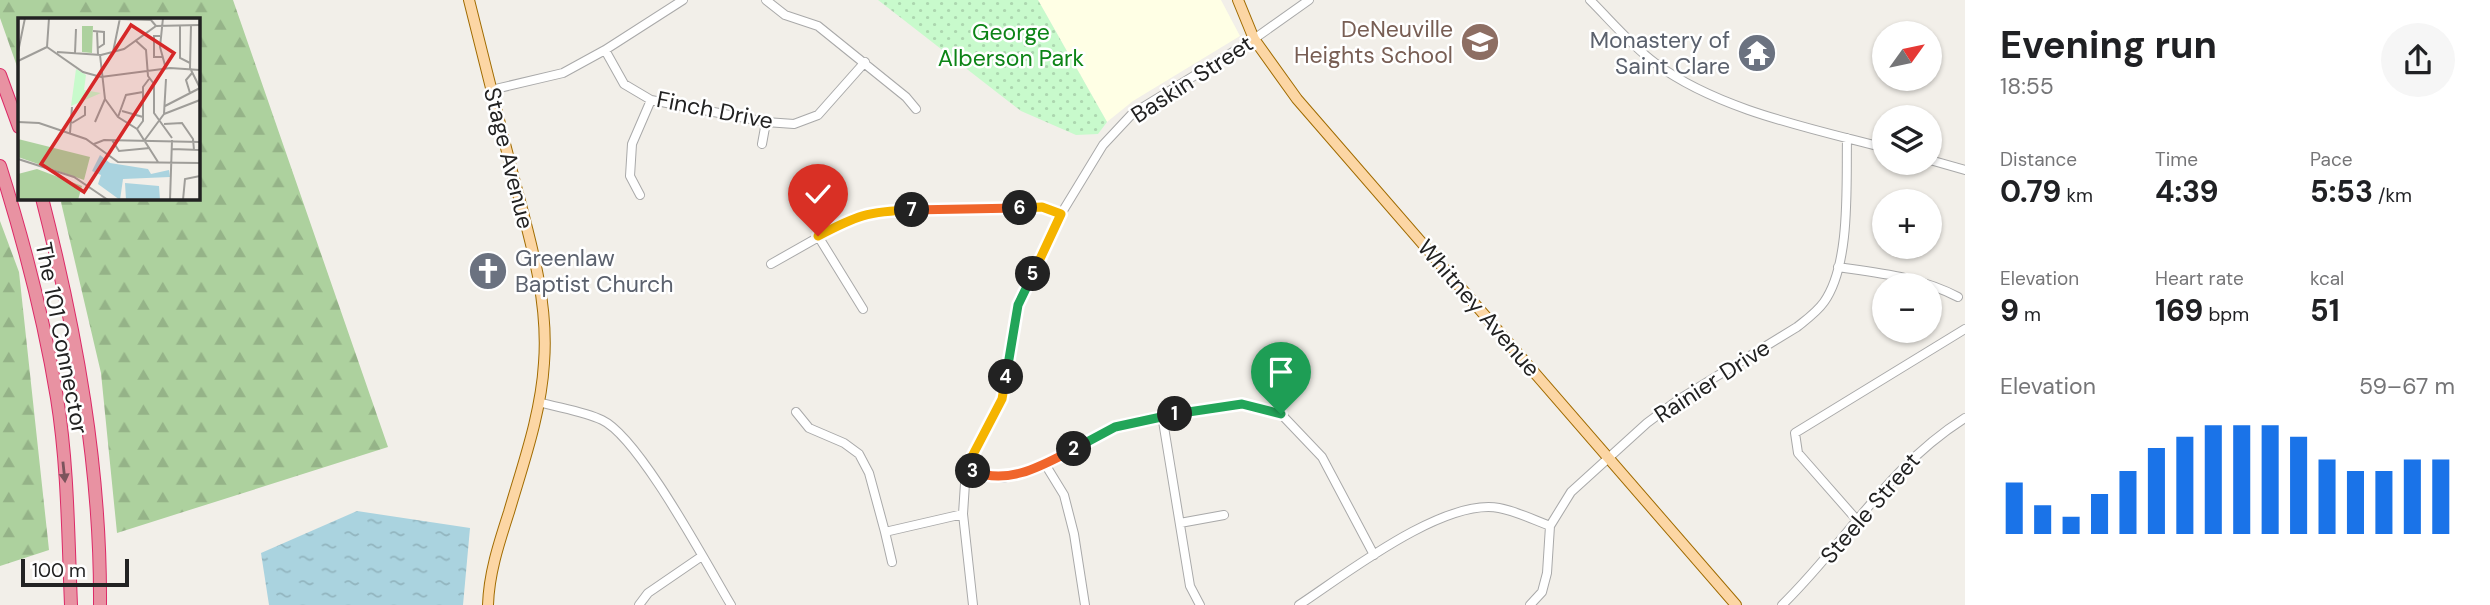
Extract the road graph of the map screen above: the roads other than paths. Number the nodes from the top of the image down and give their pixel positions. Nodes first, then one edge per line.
1 (470, 0) edge
2 (683, 0) edge
3 (766, 0) edge
4 (1238, 0) edge
5 (1309, 0) edge
6 (1590, 0) edge
7 (1254, 39) junction
8 (605, 50) junction
9 (864, 62) junction
10 (0, 75) edge
11 (491, 90) junction
12 (650, 100) junction
13 (916, 109) dead end
14 (766, 122) junction
15 (18, 124) edge
16 (1847, 138) junction
17 (762, 144) dead end
18 (1872, 145) edge
19 (1942, 163) edge
20 (0, 166) edge
21 (1965, 170) edge
22 (640, 195) dead end
23 (42, 200) edge
24 (1061, 214) junction
25 (818, 236) junction
26 (771, 264) dead end
27 (1838, 267) junction
28 (1958, 297) dead end
29 (863, 309) dead end
30 (1965, 329) edge
31 (539, 402) junction
32 (796, 412) dead end
33 (1163, 415) junction
34 (1965, 418) edge
35 (1608, 457) junction
36 (1045, 464) junction
37 (966, 468) junction
38 (963, 514) junction
39 (1224, 515) dead end
40 (1856, 520) junction
41 (1180, 523) junction
42 (1550, 526) junction
43 (885, 532) junction
44 (1374, 555) junction
45 (702, 556) junction
46 (892, 562) dead end
47 (71, 605) edge
48 (100, 605) edge
49 (488, 605) edge
50 (639, 605) edge
51 (732, 605) edge
52 (973, 605) edge
53 (1084, 605) edge
54 (1200, 605) edge
55 (1299, 605) edge
56 (1530, 605) edge
57 (1737, 605) edge
58 (1782, 605) edge

1 - 11 main road, Stage Avenue
2 - 8 street
3 - 9 street
4 - 7 main road, Whitney Avenue
5 - 7 street, Baskin Street
6 - 16 street
7 - 24 street, Baskin Street
7 - 35 main road, Whitney Avenue
8 - 11 street
8 - 12 street, Finch Drive
9 - 13 street
9 - 14 street, Finch Drive
10 - 15 highway
11 - 31 main road, Stage Avenue
12 - 14 street, Finch Drive
12 - 22 street
14 - 17 street
16 - 18 street
16 - 27 street, Rainier Drive
19 - 21 street
20 -> 47 highway, The 101 Connector
23 - 48 highway, The 101 Connector
24 - 25 street
24 - 37 street, Baskin Street
25 - 26 street
25 - 29 street
27 - 28 street
27 - 35 street, Rainier Drive
30 - 40 street
31 - 45 street
31 - 49 main road, Stage Avenue
32 - 43 street
33 - 36 street
33 - 41 street
33 - 44 street
34 - 40 street, Steele Street
35 - 42 street, Rainier Drive
35 - 57 main road, Whitney Avenue
36 - 37 street
36 - 53 street
37 - 38 street, Baskin Street
38 - 43 street
38 - 52 street, Baskin Street
39 - 41 street
40 - 58 street, Steele Street
41 - 54 street
42 - 44 street
42 - 56 street, Rainier Drive
43 - 46 street
44 - 55 street
45 - 50 street
45 - 51 street

